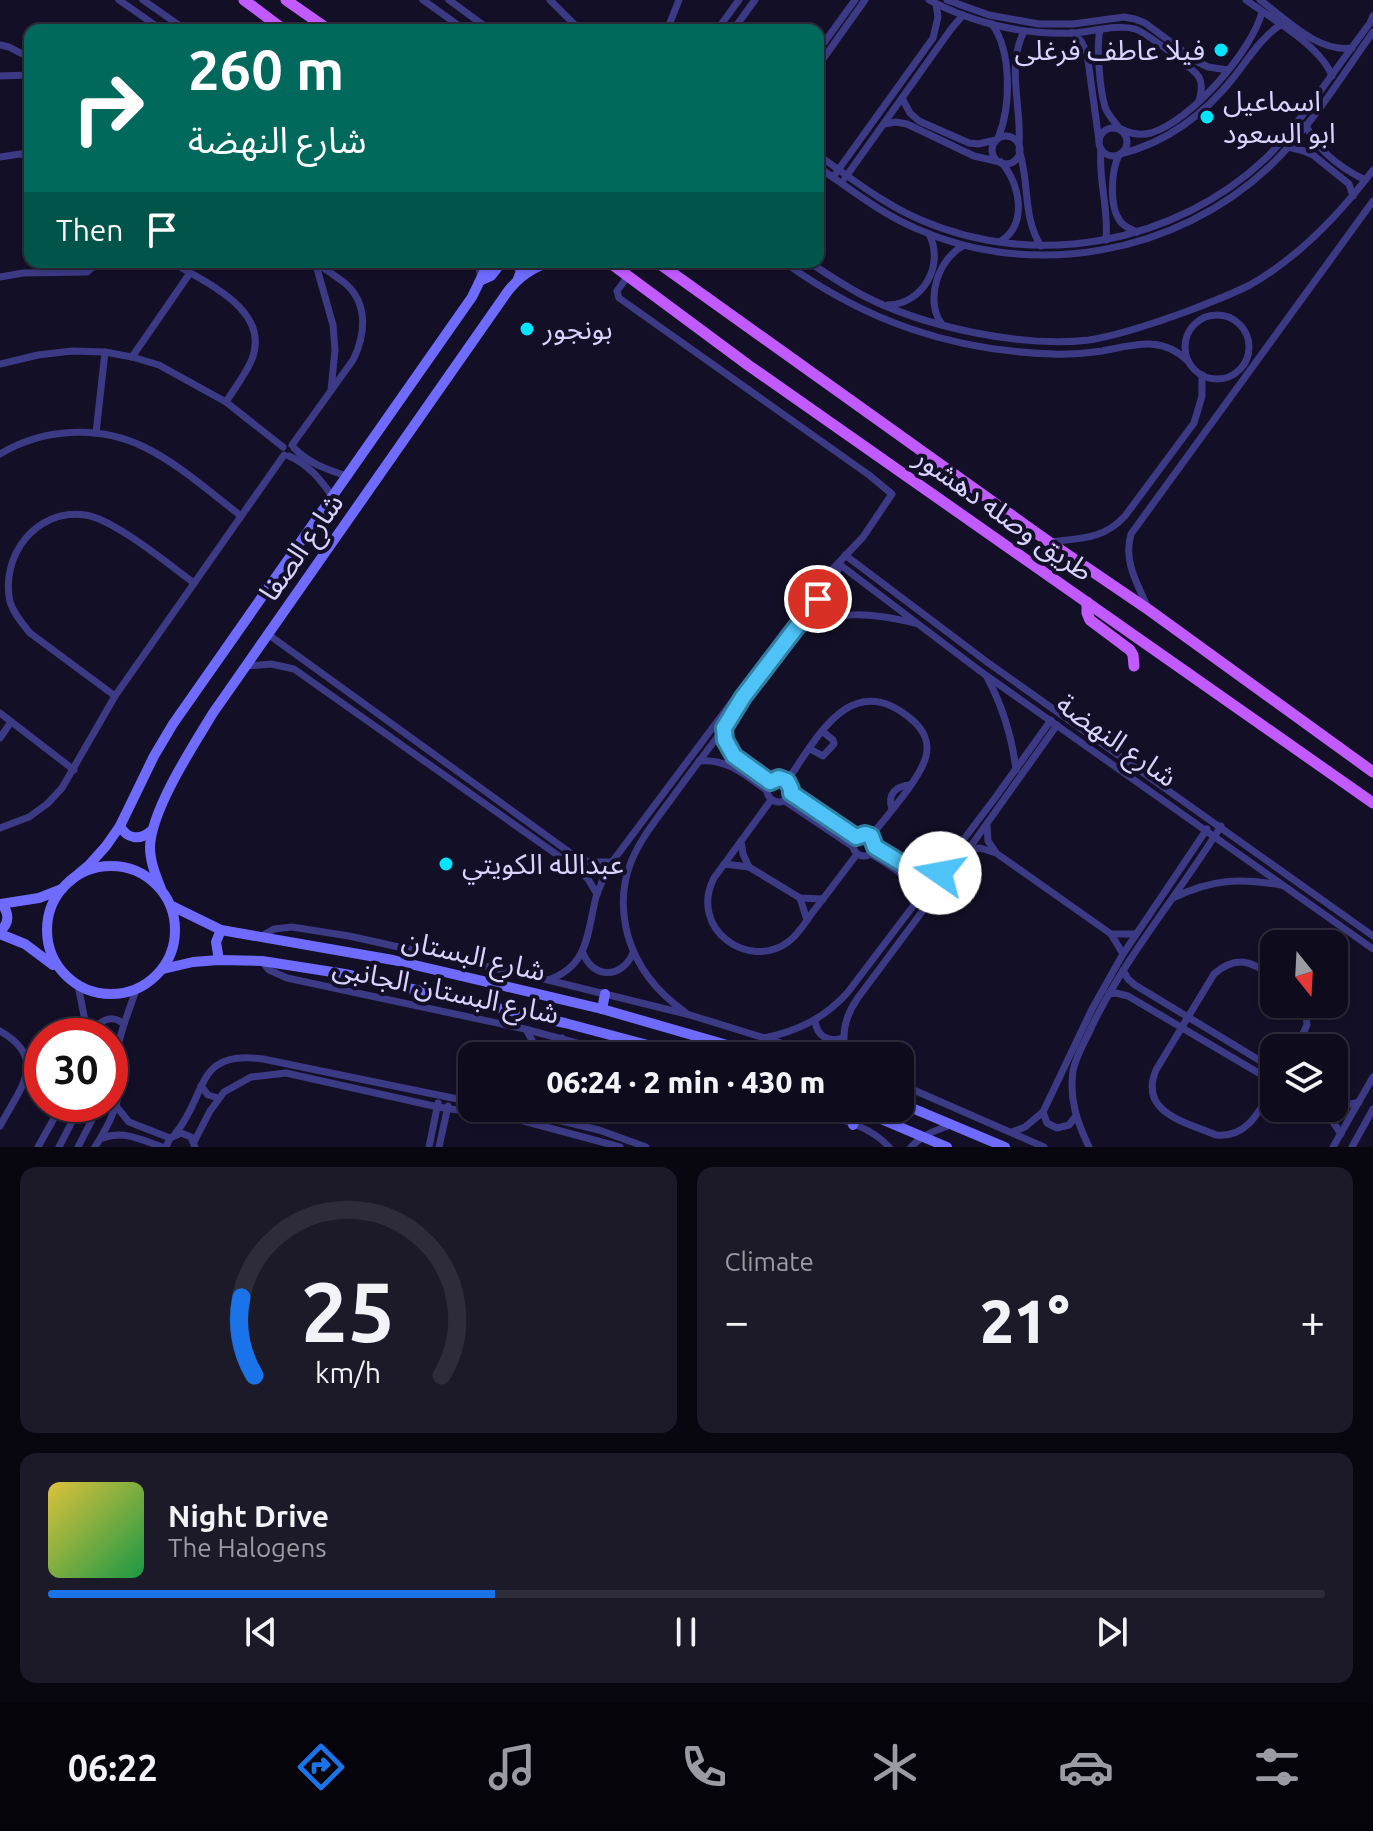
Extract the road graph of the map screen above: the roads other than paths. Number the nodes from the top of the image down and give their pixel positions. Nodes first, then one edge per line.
1 (119, 0) edge
2 (143, 0) edge
3 (286, 0) edge
4 (423, 0) edge
5 (449, 0) edge
6 (550, 0) edge
7 (679, 0) edge
8 (739, 0) edge
9 (755, 0) edge
10 (855, 0) edge
11 (865, 0) edge
12 (947, 0) edge
13 (1246, 0) edge
14 (1260, 0) edge
15 (243, 1) edge
16 (932, 2) edge
17 (461, 9) junction
18 (1262, 12) junction
19 (963, 15) junction
20 (1373, 16) edge
21 (452, 21) junction
22 (153, 24) edge
23 (177, 24) edge
24 (276, 24) edge
25 (320, 24) edge
26 (456, 24) edge
27 (482, 24) edge
28 (574, 24) edge
29 (669, 24) edge
30 (721, 24) edge
31 (737, 24) edge
32 (992, 24) junction
33 (1280, 25) junction
34 (1100, 30) junction
35 (1024, 31) junction
36 (1373, 32) edge
37 (1072, 33) junction
38 (824, 43) edge
39 (0, 45) edge
40 (1352, 48) junction
41 (24, 55) edge
42 (824, 58) edge
43 (1228, 70) junction
44 (24, 75) edge
45 (0, 76) edge
46 (1332, 76) junction
47 (902, 98) junction
48 (1199, 101) junction
49 (884, 124) junction
50 (1306, 125) junction
51 (1120, 129) junction
52 (997, 139) junction
53 (1100, 145) junction
54 (1288, 147) junction
55 (1019, 148) junction
56 (24, 155) edge
57 (1120, 155) junction
58 (0, 157) edge
59 (824, 159) edge
60 (1000, 162) junction
61 (839, 169) junction
62 (1373, 170) edge
63 (824, 171) edge
64 (848, 175) junction
65 (833, 177) junction
66 (1365, 180) junction
67 (842, 183) junction
68 (1353, 196) junction
69 (1373, 201) edge
70 (1137, 232) junction
71 (929, 234) junction
72 (1106, 240) junction
73 (999, 242) junction
74 (963, 245) junction
75 (1041, 246) junction
76 (94, 268) edge
77 (182, 268) edge
78 (317, 268) edge
79 (323, 268) edge
80 (479, 268) edge
81 (487, 268) edge
82 (497, 268) edge
83 (519, 268) edge
84 (533, 268) edge
85 (617, 268) edge
86 (665, 268) edge
87 (793, 268) edge
88 (818, 268) edge
89 (190, 273) junction
90 (628, 276) junction
91 (0, 277) edge
92 (518, 279) junction
93 (482, 280) junction
94 (884, 305) junction
95 (1202, 305) junction
96 (1206, 317) junction
97 (941, 323) junction
98 (105, 352) junction
99 (132, 357) junction
100 (1188, 361) junction
101 (0, 364) edge
102 (1246, 369) junction
103 (1202, 375) junction
104 (331, 390) junction
105 (226, 402) junction
106 (96, 433) junction
107 (288, 450) junction
108 (0, 454) edge
109 (347, 476) junction
110 (332, 496) junction
111 (241, 516) junction
112 (1049, 542) junction
113 (845, 555) junction
114 (839, 564) junction
115 (194, 583) junction
116 (1087, 602) junction
117 (1149, 610) junction
118 (919, 624) junction
119 (269, 635) junction
120 (787, 639) junction
121 (987, 662) junction
122 (247, 666) junction
123 (1134, 666) dead end
124 (983, 673) junction
125 (741, 695) junction
126 (115, 696) junction
127 (353, 696) junction
128 (346, 706) junction
129 (0, 713) edge
130 (11, 722) junction
131 (1054, 723) junction
132 (724, 728) junction
133 (822, 731) junction
134 (0, 738) edge
135 (810, 749) junction
136 (433, 754) junction
137 (699, 761) junction
138 (427, 763) junction
139 (74, 770) junction
140 (1016, 770) junction
141 (1373, 772) edge
142 (787, 781) junction
143 (768, 786) junction
144 (791, 793) junction
145 (771, 800) junction
146 (785, 801) junction
147 (999, 801) junction
148 (1373, 803) edge
149 (650, 818) junction
150 (1213, 820) junction
151 (987, 823) junction
152 (120, 826) junction
153 (1221, 826) junction
154 (0, 828) edge
155 (1207, 830) junction
156 (151, 831) junction
157 (871, 836) junction
158 (1215, 836) junction
159 (856, 837) junction
160 (741, 841) junction
161 (855, 850) junction
162 (873, 850) junction
163 (968, 850) junction
164 (996, 853) junction
165 (590, 862) junction
166 (612, 862) junction
167 (724, 864) junction
168 (749, 867) junction
169 (580, 871) junction
170 (940, 873) junction
171 (70, 881) junction
172 (1285, 886) junction
173 (62, 889) junction
174 (161, 889) junction
175 (597, 894) junction
176 (800, 898) junction
177 (823, 899) junction
178 (1172, 899) junction
179 (1, 904) edge
180 (916, 904) junction
181 (172, 906) junction
182 (807, 920) junction
183 (909, 920) junction
184 (221, 930) junction
185 (0, 932) edge
186 (1111, 934) junction
187 (1136, 934) junction
188 (1373, 936) edge
189 (259, 937) junction
190 (1133, 947) junction
191 (1373, 949) edge
192 (583, 953) junction
193 (633, 953) junction
194 (1123, 954) junction
195 (219, 960) junction
196 (262, 961) junction
197 (1260, 967) edge
198 (163, 969) junction
199 (1123, 970) junction
200 (62, 972) junction
201 (548, 980) junction
202 (78, 985) junction
203 (136, 990) junction
204 (605, 994) junction
205 (1109, 994) junction
206 (602, 1009) junction
207 (1095, 1011) junction
208 (690, 1015) junction
209 (1188, 1017) junction
210 (85, 1018) edge
211 (126, 1018) edge
212 (815, 1021) junction
213 (1182, 1028) junction
214 (525, 1029) junction
215 (0, 1031) edge
216 (10, 1037) junction
217 (563, 1038) junction
218 (843, 1038) junction
219 (0, 1039) edge
220 (763, 1039) junction
221 (533, 1042) edge
222 (557, 1042) edge
223 (577, 1042) edge
224 (636, 1042) edge
225 (716, 1042) edge
226 (774, 1042) edge
227 (844, 1042) edge
228 (245, 1057) junction
229 (1260, 1061) edge
230 (1260, 1075) edge
231 (251, 1077) junction
232 (1373, 1077) edge
233 (201, 1086) junction
234 (914, 1092) edge
235 (440, 1097) junction
236 (218, 1098) junction
237 (450, 1099) junction
238 (458, 1100) edge
239 (1359, 1102) junction
240 (1348, 1105) edge
241 (438, 1107) junction
242 (448, 1108) junction
243 (914, 1108) edge
244 (1260, 1108) edge
245 (1373, 1109) edge
246 (458, 1110) edge
247 (1043, 1112) junction
248 (1076, 1116) junction
249 (128, 1121) edge
250 (52, 1122) edge
251 (72, 1122) edge
252 (91, 1122) edge
253 (109, 1122) edge
254 (526, 1122) edge
255 (571, 1122) edge
256 (844, 1122) edge
257 (854, 1122) edge
258 (888, 1122) edge
259 (1333, 1122) edge
260 (954, 1124) junction
261 (853, 1125) junction
262 (0, 1126) edge
263 (603, 1131) junction
264 (1012, 1132) junction
265 (1341, 1134) junction
266 (172, 1136) junction
267 (923, 1137) junction
268 (101, 1139) junction
269 (991, 1143) edge
270 (194, 1144) edge
271 (599, 1144) edge
272 (38, 1147) edge
273 (59, 1147) edge
274 (78, 1147) edge
275 (95, 1147) edge
276 (164, 1147) edge
277 (429, 1147) edge
278 (439, 1147) edge
279 (620, 1147) edge
280 (646, 1147) edge
281 (889, 1147) edge
282 (911, 1147) edge
283 (947, 1147) edge
284 (1005, 1147) edge
285 (1044, 1147) edge
286 (1089, 1147) edge
287 (1333, 1147) edge
288 (1352, 1147) edge

1 - 22 street
2 - 23 street
3 - 25 main road
4 - 21 street
5 - 17 street
6 - 28 street
7 - 29 street
8 - 30 street
9 - 31 street
10 - 38 street
11 - 42 street
12 - 43 street
13 - 18 street
14 - 40 street
15 - 24 main road
16 - 19 street
16 - 61 street
17 - 21 street
17 - 27 street
18 - 33 street
18 - 43 street
19 - 32 street
19 - 47 street
20 - 40 street
21 - 26 street
32 - 35 street
32 - 52 street
33 - 46 street
33 - 57 street
34 - 37 street
34 - 48 street
34 - 51 street
35 - 37 street
35 - 55 street
36 - 50 street
37 - 53 street
39 - 41 street
40 - 46 street
43 - 48 street
44 - 45 street
46 - 70 street
47 - 49 street
47 - 52 street
48 - 51 street
49 - 60 street
49 - 64 street
50 - 54 street
50 - 66 street
51 - 53 street
51 - 57 street
52 - 55 street
52 - 60 street
53 - 57 street
53 - 72 street
54 - 68 street
54 - 74 street
55 - 60 street
55 - 75 street
56 - 58 street
57 - 70 street
59 - 61 street
60 - 73 street
61 - 64 street
61 - 65 street
62 - 66 street
63 - 65 street
64 - 67 street
64 - 73 street
65 - 67 street
66 - 68 street
67 - 71 street
68 - 95 street
69 - 102 street
70 - 72 street
71 - 74 street
71 - 94 street
72 - 75 street
73 - 75 street
74 - 97 street
76 - 91 street
77 - 89 street
78 - 104 street
79 - 104 street
80 - 93 street
81 - 93 street, شارع الصفا
82 - 93 street
83 - 92 street
84 - 92 street, شارع الصفا
85 - 90 main road, طريق وصله دهشور
86 - 112 main road, طريق وصله دهشور
87 - 100 street
88 - 94 street
89 - 99 street
89 - 105 street
90 - 113 street
90 - 116 main road, طريق وصله دهشور
92 - 119 street, شارع الصفا
93 - 109 street, شارع الصفا
94 - 97 street
95 - 96 street
95 - 97 street
96 - 100 street
96 - 102 street
98 - 99 street
98 - 101 street
98 - 106 street
99 - 105 street
100 - 103 street
102 - 103 street
102 - 117 street
103 - 112 street
104 - 107 street
105 - 107 street
106 - 108 street
106 - 111 street
107 - 109 street
107 - 110 street
107 - 111 street
109 - 110 street, شارع الصفا
110 - 152 street, شارع الصفا
111 - 115 street
112 - 117 main road, طريق وصله دهشور
113 - 114 street
113 - 121 street, شارع النهضة
114 - 118 street, شارع النهضة
114 - 120 street
114 - 125 street
115 - 126 street
115 - 126 street
116 - 123 main road
116 - 148 main road, طريق وصله دهشور
117 - 141 main road, طريق وصله دهشور
118 - 120 street
118 - 124 street, شارع النهضة
119 - 122 street, شارع الصفا
119 - 127 street
120 - 125 street
121 - 124 street
121 - 150 street, شارع النهضة
122 - 128 street
122 - 156 street, شارع الصفا
124 - 131 street, شارع النهضة
124 - 140 street
125 - 132 street
125 - 149 street
126 - 139 street
127 - 128 street
127 - 136 street
128 - 138 street
129 - 130 street
130 - 134 street
130 - 139 street
131 - 140 street
131 - 147 street
131 - 155 street, شارع النهضة
132 - 137 street
132 - 143 street
133 - 135 street
133 - 135 street
133 - 157 street
135 - 142 street
136 - 138 street
136 - 165 street
137 - 143 street
137 - 149 street
138 - 169 street
139 - 154 street
140 - 147 street
142 - 143 street
142 - 144 street
143 - 145 street
144 - 146 street
144 - 159 street
145 - 146 street
145 - 160 street
146 - 161 street
147 - 151 street
147 - 170 street
149 - 166 street
149 - 193 street
150 - 153 street, شارع النهضة
150 - 155 street
151 - 163 street
151 - 164 street
152 - 156 street
152 - 171 street, شارع الصفا
153 - 158 street
153 - 188 street, شارع النهضة
155 - 158 street, شارع النهضة
155 - 187 street
156 - 174 street, شارع الصفا
157 - 159 street
157 - 162 street
158 - 172 street, شارع النهضة
158 - 178 street
159 - 161 street
160 - 167 street
160 - 168 street
161 - 162 street
161 - 177 street
162 - 170 street
162 - 180 street
163 - 164 street
163 - 183 street
164 - 186 street
165 - 166 street
165 - 169 street
166 - 175 street
167 - 168 street
167 - 182 street
168 - 176 street
169 - 175 street
170 - 180 street
171 - 173 street
171 - 174 street
172 - 178 street
172 - 191 street, شارع النهضة
173 - 179 street
173 - 200 street
174 - 181 street
175 - 192 street
176 - 177 street
176 - 182 street
177 - 182 street
178 - 190 street
179 - 185 street
180 - 183 street
181 - 184 street, شارع البستان
181 - 198 street
183 - 212 street
183 - 218 street
184 - 189 street, شارع البستان
184 - 195 street
185 - 200 street
186 - 187 street
186 - 194 street
187 - 190 street
189 - 201 street, شارع البستان الجانبى
189 - 206 street, شارع البستان
190 - 194 street
190 - 199 street
192 - 193 street
192 - 201 street
193 - 208 street
194 - 207 street
195 - 196 street, شارع البستان
195 - 198 street, شارع البستان
196 - 214 street, شارع البستان الجانبى
196 - 224 street, شارع البستان
197 - 209 street
198 - 203 street
199 - 205 street
199 - 209 street
200 - 202 street
201 - 204 street, شارع البستان الجانبى
202 - 203 street
202 - 210 street
203 - 211 street
204 - 206 street
204 - 208 street, شارع البستان الجانبى
205 - 207 street
205 - 213 street
206 - 225 street, شارع البستان
207 - 247 street
207 - 248 street
208 - 220 street, شارع البستان الجانبى
209 - 213 street
209 - 229 street
212 - 218 street
212 - 220 street
213 - 230 street
213 - 244 street
214 - 217 street, شارع البستان الجانبى
214 - 221 street
215 - 216 street
216 - 219 street
216 - 262 street
217 - 222 street
217 - 223 street, شارع البستان الجانبى
218 - 227 street
220 - 226 street, شارع البستان الجانبى
228 - 231 street
228 - 233 street
228 - 235 street
231 - 236 street
231 - 241 street
232 - 239 street
233 - 236 street
233 - 266 street
234 - 264 street
235 - 237 street
235 - 241 street
236 - 270 street
237 - 238 street
237 - 242 street
239 - 240 street
239 - 265 street
241 - 242 street
241 - 277 street
242 - 246 street
242 - 278 street
243 - 260 street
245 - 288 street
247 - 248 street
247 - 264 street
248 - 286 street
249 - 266 street
250 - 272 street
251 - 273 street
252 - 274 street
253 - 268 street
254 - 271 street
255 - 263 street
256 - 261 street
257 - 261 street
258 - 267 street
259 - 265 street
260 - 267 street
260 - 269 street
261 - 281 street
263 - 271 street
263 - 280 street
264 - 285 street
265 - 287 street
266 - 270 street
266 - 276 street
267 - 282 street
267 - 283 street
268 - 275 street
268 - 276 street
269 - 284 street
271 - 279 street

